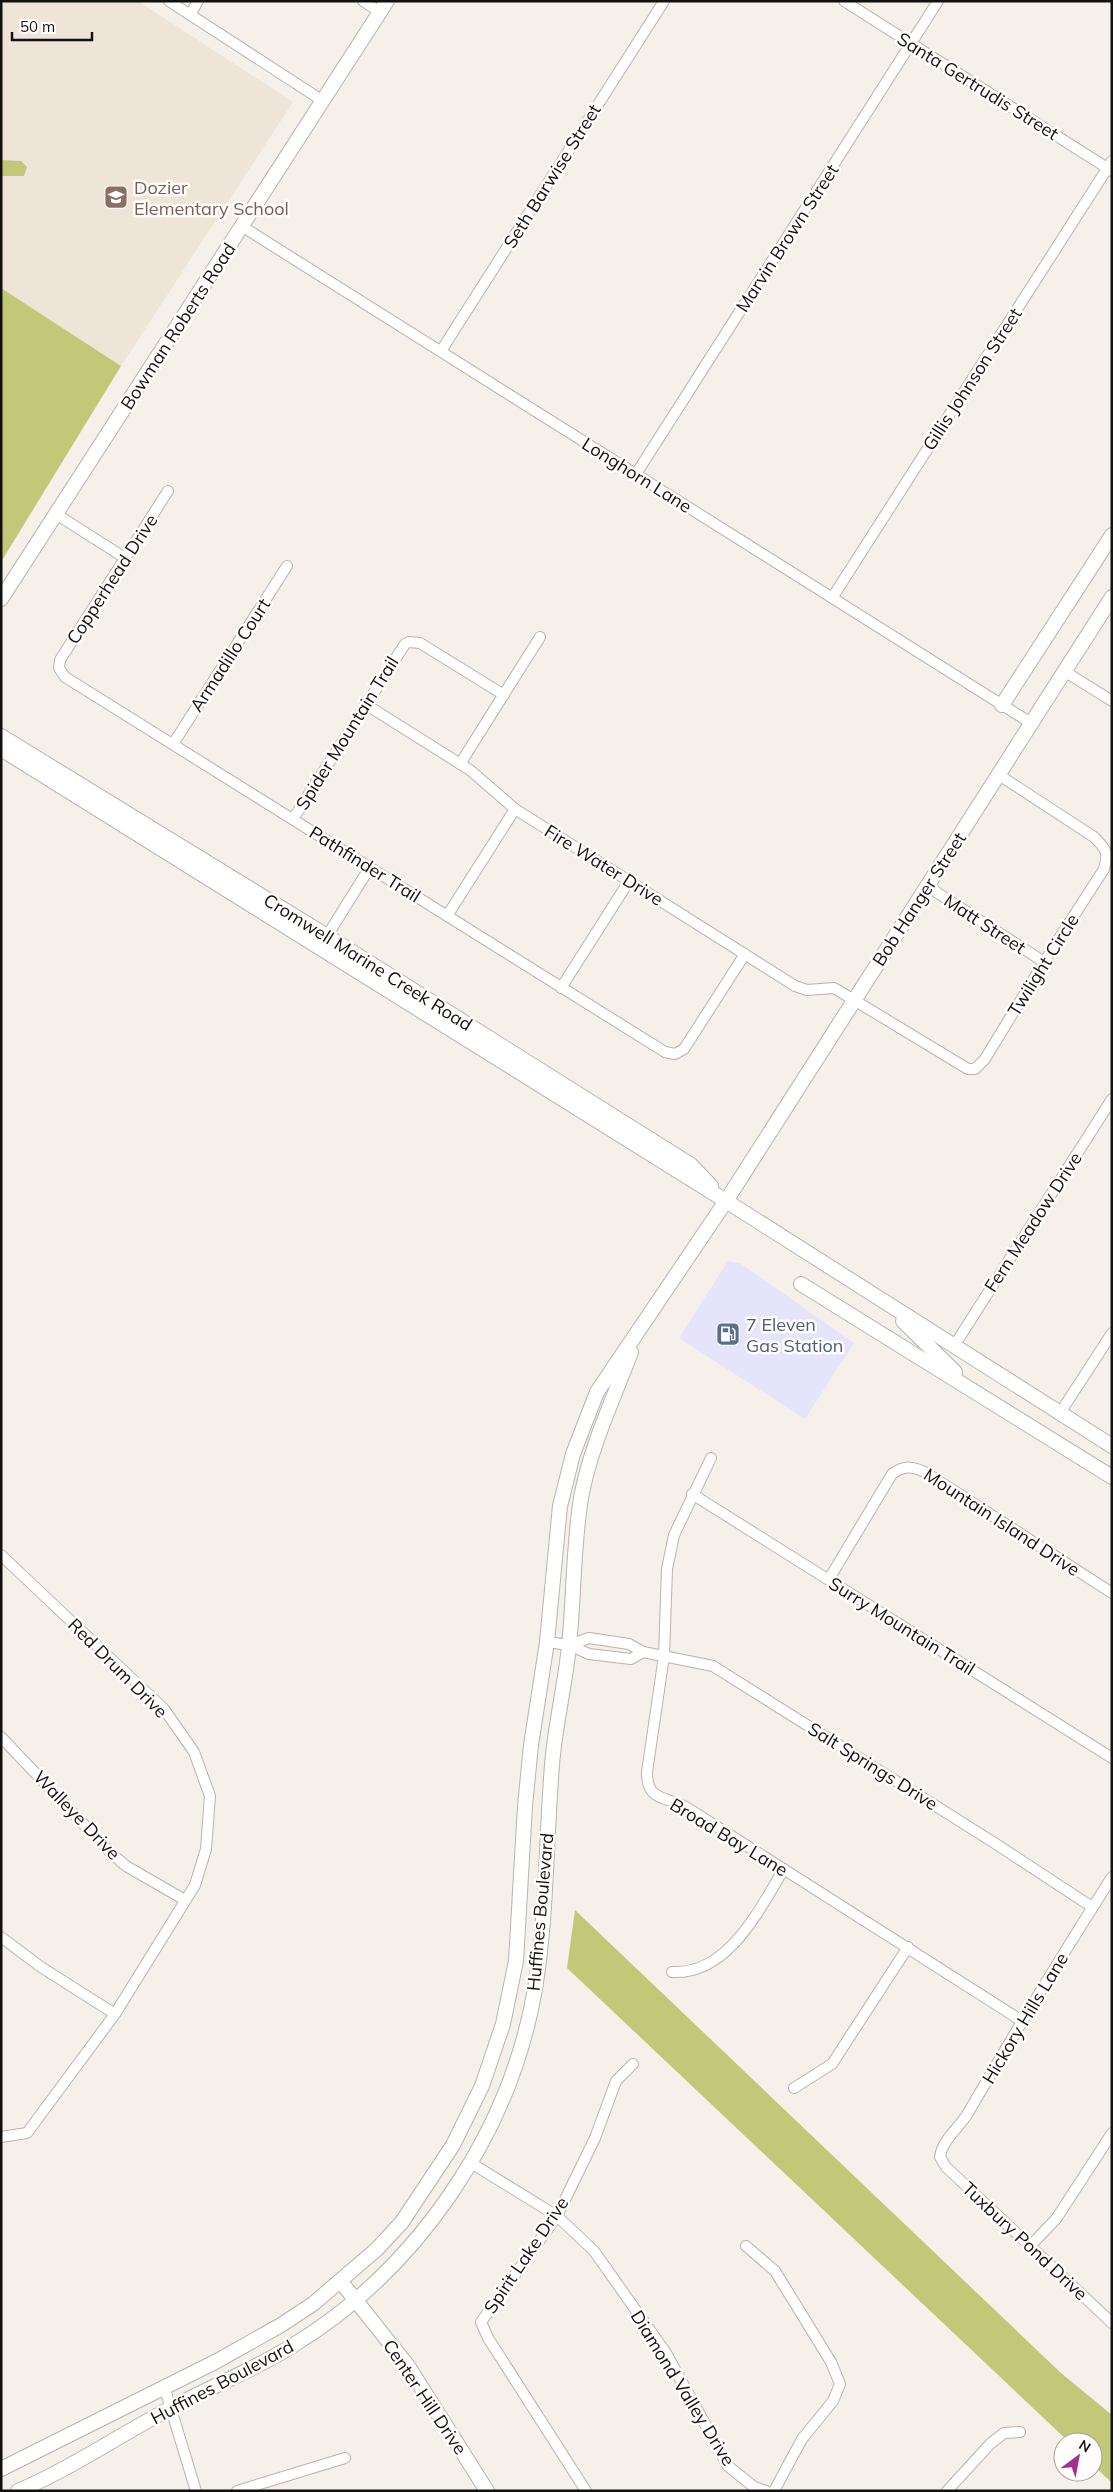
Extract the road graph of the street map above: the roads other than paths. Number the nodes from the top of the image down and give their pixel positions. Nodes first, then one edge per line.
1 (169, 1) edge
2 (198, 1) edge
3 (363, 1) edge
4 (664, 1) edge
5 (844, 1) edge
6 (938, 1) edge
7 (384, 7) edge
8 (190, 15) junction
9 (911, 44) junction
10 (323, 101) junction
11 (1110, 167) edge
12 (243, 227) junction
13 (440, 351) junction
14 (636, 474) junction
15 (168, 491) dead end
16 (56, 514) junction
17 (1112, 535) edge
18 (125, 558) junction
19 (287, 566) dead end
20 (1112, 597) edge
21 (832, 598) junction
22 (1, 599) edge
23 (540, 637) dead end
24 (58, 668) joint
25 (1064, 671) junction
26 (504, 695) junction
27 (1112, 701) edge
28 (365, 704) junction
29 (1002, 705) junction
30 (1031, 723) junction
31 (1, 736) edge
32 (173, 744) junction
33 (1, 748) edge
34 (460, 764) junction
35 (999, 776) junction
36 (515, 809) junction
37 (293, 819) junction
38 (370, 867) junction
39 (628, 880) junction
40 (927, 886) junction
41 (447, 916) junction
42 (327, 936) junction
43 (745, 954) junction
44 (1044, 962) junction
45 (561, 988) junction
46 (854, 1000) junction
47 (1112, 1099) edge
48 (726, 1201) junction
49 (801, 1284) dead end
50 (883, 1301) junction
51 (638, 1332) junction
52 (1112, 1333) edge
53 (954, 1346) junction
54 (972, 1389) junction
55 (1060, 1413) junction
56 (1112, 1446) edge
57 (711, 1458) dead end
58 (1112, 1477) edge
59 (692, 1494) junction
60 (1, 1555) edge
61 (829, 1580) junction
62 (1112, 1592) edge
63 (547, 1642) junction
64 (569, 1645) junction
65 (643, 1652) junction
66 (664, 1656) junction
67 (1, 1737) edge
68 (1112, 1758) edge
69 (784, 1869) junction
70 (1112, 1877) edge
71 (185, 1900) junction
72 (1092, 1908) junction
73 (1, 1937) edge
74 (908, 1947) junction
75 (672, 1972) dead end
76 (115, 2014) junction
77 (1022, 2021) junction
78 (633, 2064) dead end
79 (794, 2088) dead end
80 (1112, 2132) edge
81 (1, 2137) edge
82 (940, 2158) joint
83 (471, 2163) junction
84 (557, 2216) junction
85 (746, 2246) dead end
86 (1031, 2246) junction
87 (341, 2282) junction
88 (356, 2300) junction
89 (1112, 2323) edge
90 (164, 2386) junction
91 (172, 2407) junction
92 (1020, 2432) dead end
93 (345, 2458) dead end
94 (1, 2469) edge
95 (18, 2491) edge
96 (196, 2491) edge
97 (237, 2491) edge
98 (488, 2491) edge
99 (586, 2491) edge
100 (766, 2491) edge
101 (774, 2491) edge
102 (947, 2491) edge

1 - 8 street
2 - 8 street
3 - 7 street
4 - 13 street, Seth Barwise Street
5 - 9 street, Santa Gertrudis Street
6 - 9 street, Marvin Brown Street
7 - 10 main road, Bowman Roberts Road
8 - 10 street
9 - 11 street, Santa Gertrudis Street
9 - 14 street, Marvin Brown Street
10 - 12 main road, Bowman Roberts Road
11 - 21 street, Gillis Johnson Street
12 - 13 street, Longhorn Lane
12 - 16 main road, Bowman Roberts Road
13 - 14 street, Longhorn Lane
14 - 21 street, Longhorn Lane
15 - 18 street, Copperhead Drive
16 - 18 street
16 - 22 main road, Bowman Roberts Road
17 - 29 main road
18 - 24 street, Copperhead Drive
19 - 32 street, Armadillo Court
20 - 25 main road, Bob Hanger Street
21 - 29 street, Longhorn Lane
23 - 26 street
24 - 32 street, Pathfinder Trail
25 - 27 street
25 - 30 main road, Bob Hanger Street
26 - 28 street, Spider Mountain Trail
26 - 34 street
28 - 34 street, Fire Water Drive
28 - 37 street, Spider Mountain Trail
29 - 30 street, Longhorn Lane
30 - 35 main road, Bob Hanger Street
31 - 42 main road, Cromwell Marine Creek Road
32 - 37 street, Pathfinder Trail
33 - 48 main road, Cromwell Marine Creek Road
34 - 36 street, Fire Water Drive
35 - 40 main road, Bob Hanger Street
35 - 44 street, Twilight Circle
36 - 39 street, Fire Water Drive
36 - 41 street
37 - 38 street, Pathfinder Trail
38 - 41 street, Pathfinder Trail
38 - 42 street
39 - 43 street, Fire Water Drive
39 - 45 street
40 - 44 street, Matt Street
40 - 46 main road, Bob Hanger Street
41 - 45 street, Pathfinder Trail
42 - 48 main road, Cromwell Marine Creek Road
43 - 45 street, Pathfinder Trail
43 - 46 street, Fire Water Drive
44 - 46 street, Twilight Circle
46 - 48 main road, Bob Hanger Street
47 - 53 street, Fern Meadow Drive
48 - 50 main road, Cromwell Marine Creek Road
48 - 51 main road, Huffines Boulevard
49 - 54 main road, Cromwell Marine Creek Road
50 - 53 main road, Cromwell Marine Creek Road
50 - 54 main road, Cromwell Marine Creek Road
51 - 63 main road, Huffines Boulevard
51 - 64 main road, Huffines Boulevard
52 - 55 street
53 - 55 main road, Cromwell Marine Creek Road
54 - 58 main road, Cromwell Marine Creek Road
55 - 56 main road, Cromwell Marine Creek Road
57 - 59 street, Broad Bay Lane
59 - 61 street, Surry Mountain Trail
59 - 66 street, Broad Bay Lane
60 - 71 street, Red Drum Drive
61 - 62 street, Mountain Island Drive
61 - 68 street, Surry Mountain Trail
63 - 64 street, Salt Springs Drive
63 - 87 main road, Huffines Boulevard
64 - 65 street, Salt Springs Drive
64 - 65 street, Salt Springs Drive
64 - 83 main road, Huffines Boulevard
65 - 66 street, Salt Springs Drive
66 - 69 street, Broad Bay Lane
66 - 72 street, Salt Springs Drive
67 - 71 street, Walleye Drive
69 - 74 street, Broad Bay Lane
69 - 75 street
70 - 72 street, Hickory Hills Lane
71 - 76 street, Red Drum Drive
72 - 77 street, Hickory Hills Lane
73 - 76 street
74 - 77 street, Broad Bay Lane
74 - 79 street
76 - 81 street, Red Drum Drive
77 - 82 street, Hickory Hills Lane
78 - 84 street, Spirit Lake Drive
80 - 86 street
82 - 86 street, Tuxbury Pond Drive
83 - 84 street, Diamond Valley Drive
83 - 88 main road, Huffines Boulevard
84 - 99 street, Spirit Lake Drive
84 - 100 street, Diamond Valley Drive
85 - 101 street
86 - 89 street, Tuxbury Pond Drive
87 - 88 main road, Center Hill Drive
87 - 90 main road, Huffines Boulevard
88 - 91 main road, Huffines Boulevard
88 - 98 main road, Center Hill Drive
90 - 91 street
90 - 94 main road, Huffines Boulevard
91 - 95 main road, Huffines Boulevard
91 - 96 street
92 - 102 street
93 - 97 street

